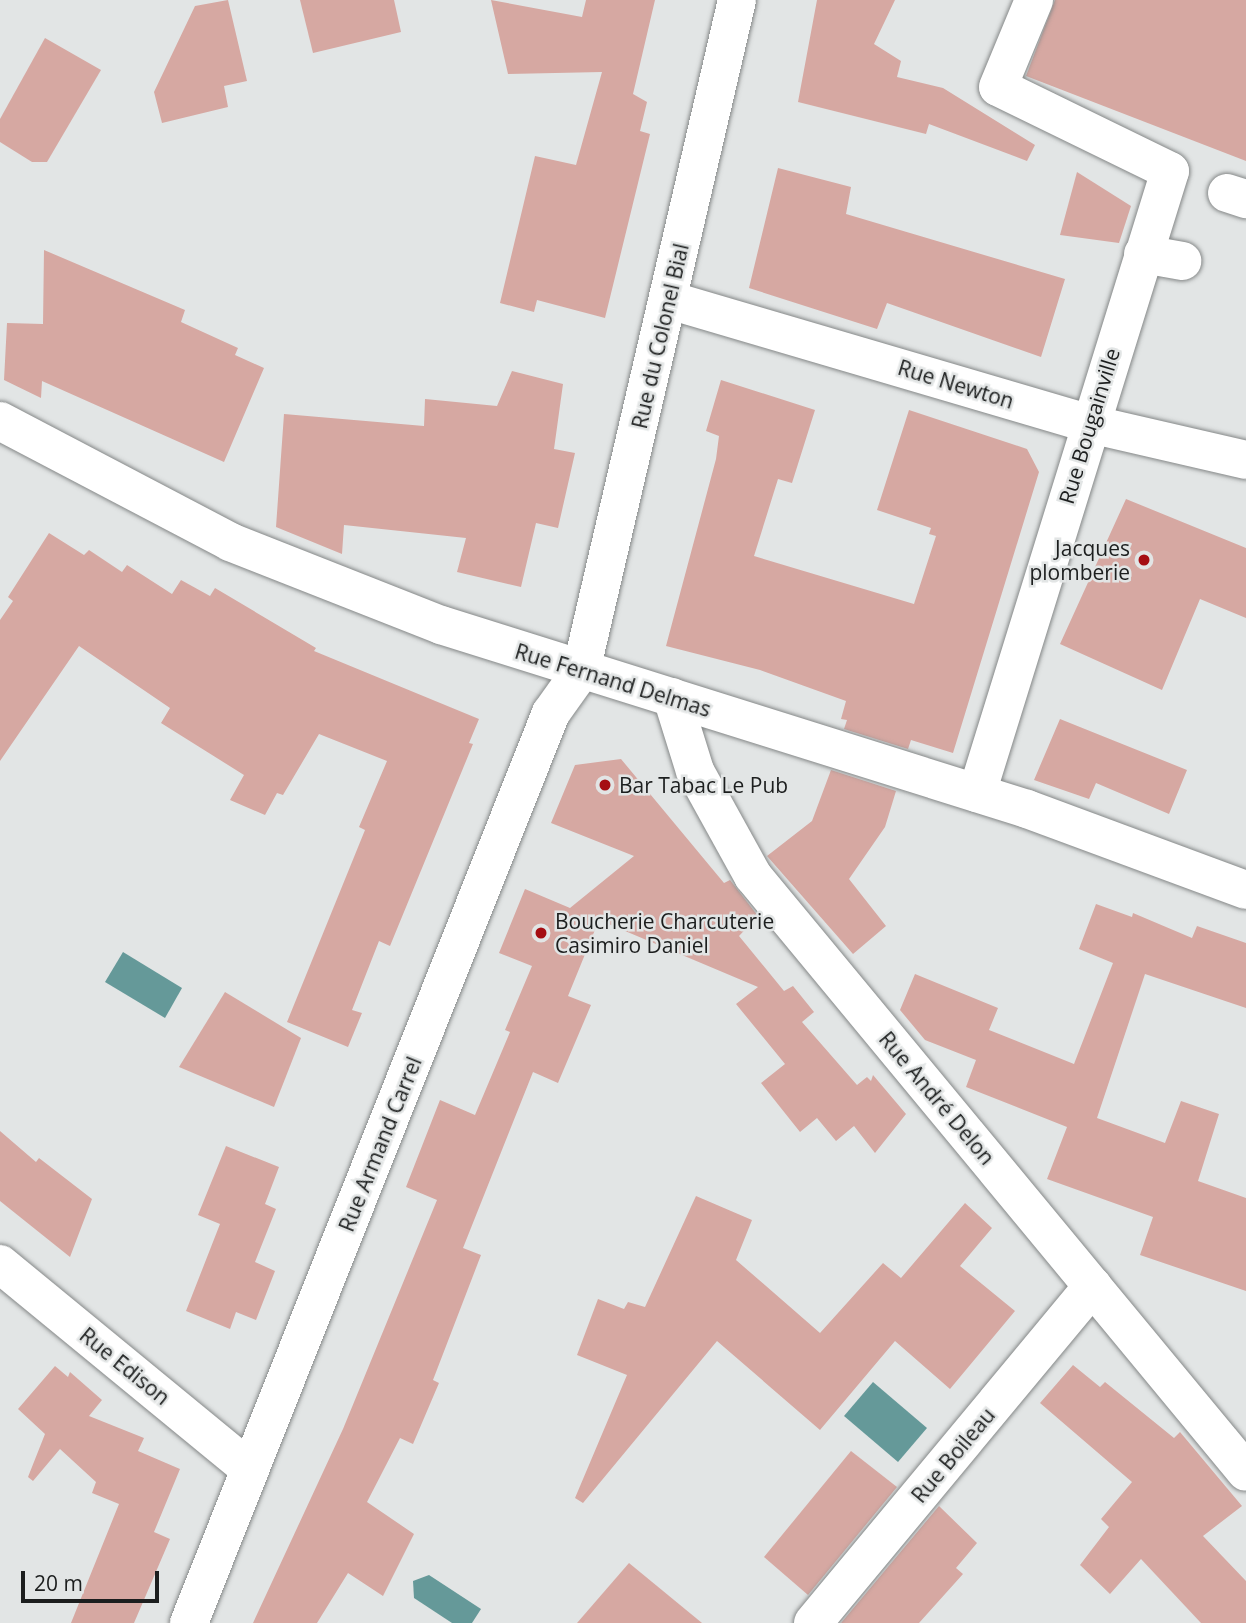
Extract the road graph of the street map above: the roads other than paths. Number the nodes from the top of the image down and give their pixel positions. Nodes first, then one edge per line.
1 (737, 0) edge
2 (1034, 0) edge
3 (1149, 237) junction
4 (1182, 261) dead end
5 (668, 300) junction
6 (0, 421) edge
7 (1090, 424) junction
8 (1246, 460) edge
9 (580, 671) junction
10 (672, 697) junction
11 (977, 793) junction
12 (1246, 890) edge
13 (0, 1264) edge
14 (1093, 1286) junction
15 (250, 1469) junction
16 (1246, 1472) edge
17 (189, 1623) edge
18 (813, 1623) edge

1 - 5 street, Rue du Colonel Bial
2 - 3 street, Rue Bougainville
3 - 4 street
3 - 7 street, Rue Bougainville
5 - 7 street, Rue Newton
5 - 9 street, Rue du Colonel Bial
6 - 9 street, Rue Fernand Delmas
7 - 8 street, Rue Newton
7 - 11 street, Rue Bougainville
9 - 10 street, Rue Fernand Delmas
9 - 15 street, Rue Armand Carrel
10 - 11 street, Rue Fernand Delmas
10 - 14 street, Rue André Delon
11 - 12 street, Rue Fernand Delmas
13 - 15 street, Rue Edison
14 - 16 street, Rue André Delon
14 - 18 street, Rue Boileau
15 - 17 street, Rue Armand Carrel

